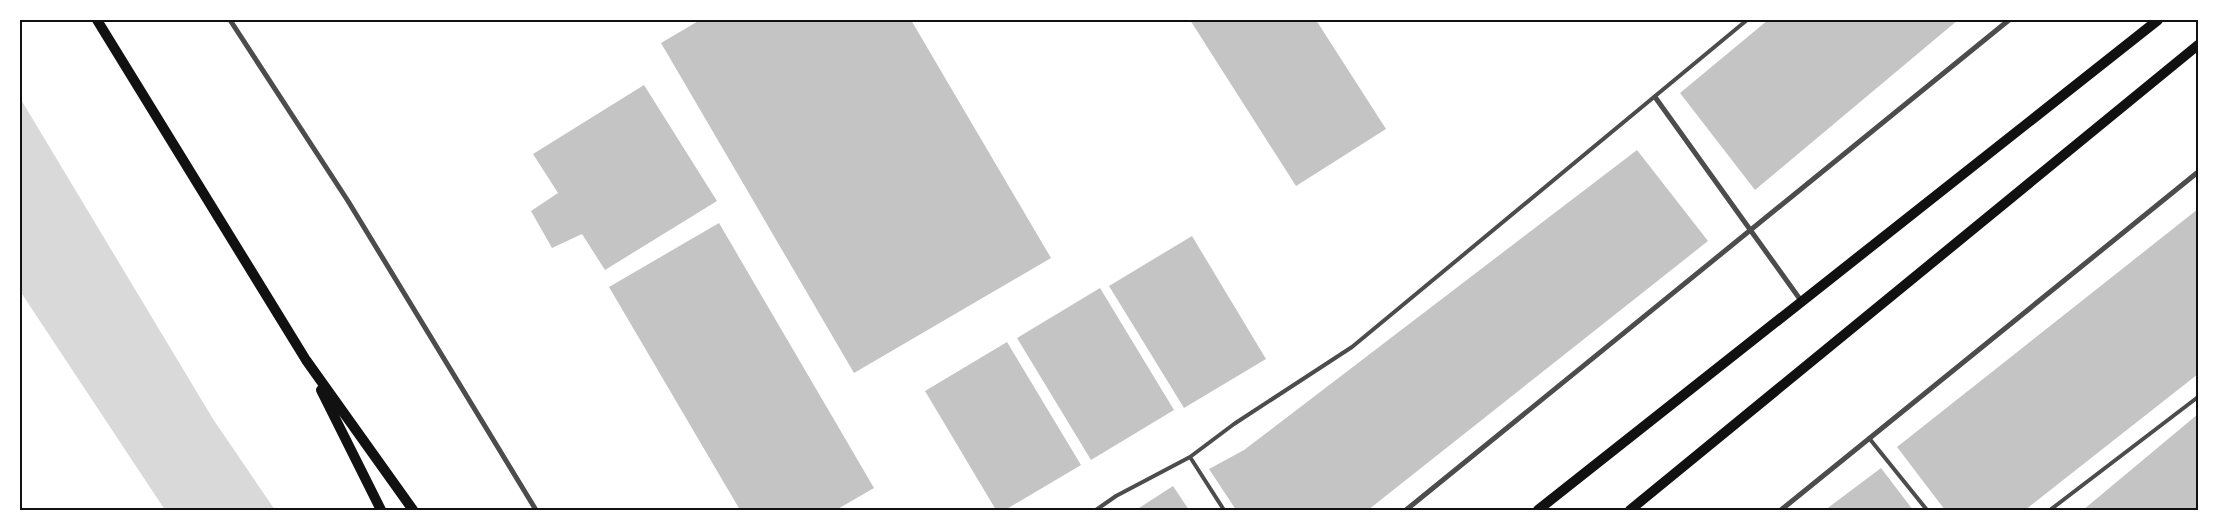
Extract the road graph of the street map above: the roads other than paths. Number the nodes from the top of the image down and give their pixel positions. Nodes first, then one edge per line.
1 (97, 20) edge
2 (230, 20) edge
3 (1747, 20) edge
4 (2009, 20) edge
5 (2158, 20) edge
6 (2198, 45) edge
7 (1655, 97) junction
8 (2198, 172) edge
9 (1750, 232) junction
10 (1802, 302) junction
11 (306, 360) junction
12 (2198, 397) edge
13 (1868, 437) junction
14 (1190, 456) junction
15 (381, 510) edge
16 (413, 510) edge
17 (536, 510) edge
18 (1096, 510) edge
19 (1224, 510) edge
20 (1406, 510) edge
21 (1538, 510) edge
22 (1630, 510) edge
23 (1781, 510) edge
24 (1926, 510) edge
25 (2050, 510) edge

1 - 11 main road
2 - 17 street
3 - 7 lane
4 - 9 street
5 - 10 main road
6 - 22 main road
7 - 9 street
7 - 14 lane
8 - 13 street
9 - 10 street
9 - 20 street
10 - 21 main road
11 - 15 main road
11 - 16 main road
12 - 25 lane
13 - 23 street
13 - 24 lane
14 - 18 lane
14 - 19 lane

